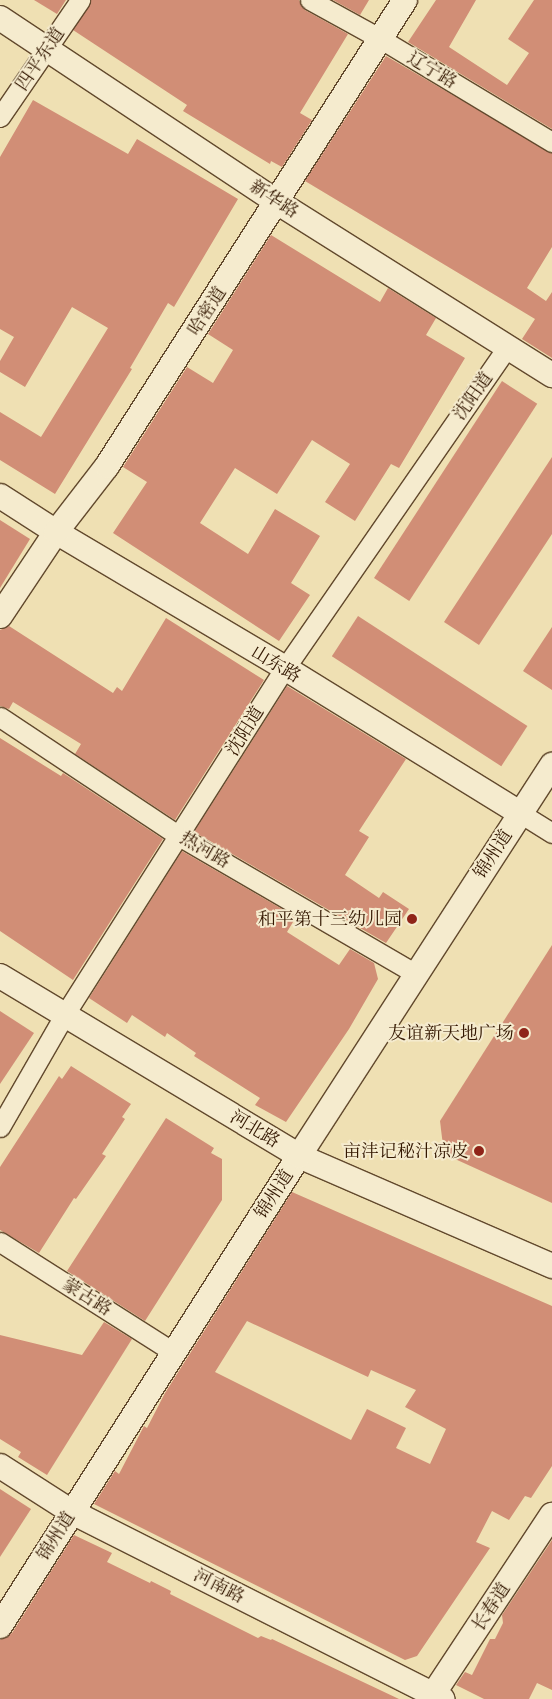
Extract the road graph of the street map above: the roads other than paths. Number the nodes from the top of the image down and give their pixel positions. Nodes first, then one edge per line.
1 (80, 0) edge
2 (310, 0) edge
3 (405, 0) edge
4 (0, 18) edge
5 (381, 39) junction
6 (47, 49) junction
7 (0, 117) edge
8 (552, 142) edge
9 (277, 202) junction
10 (507, 347) junction
11 (552, 376) edge
12 (0, 496) edge
13 (56, 532) junction
14 (0, 616) edge
15 (285, 668) junction
16 (0, 717) edge
17 (552, 765) edge
18 (520, 813) junction
19 (552, 833) edge
20 (179, 836) junction
21 (416, 974) junction
22 (0, 976) edge
23 (65, 1014) junction
24 (0, 1126) edge
25 (298, 1156) junction
26 (0, 1242) edge
27 (552, 1266) edge
28 (173, 1352) junction
29 (0, 1466) edge
30 (72, 1512) junction
31 (552, 1515) edge
32 (0, 1626) edge
33 (436, 1697) edge

1 - 6 street, 四平东道
2 - 5 street, 辽宁路
3 - 5 street, 哈密道
4 - 6 street, 新华路
5 - 8 street, 辽宁路
5 - 9 street, 哈密道
6 - 7 street, 四平东道
6 - 9 street, 新华路
9 - 10 street, 新华路
9 - 13 street, 哈密道
10 - 11 street, 新华路
10 - 15 street, 沈阳道
12 - 13 street, 山东路
13 - 14 street, 哈密道
13 - 15 street, 山东路
15 - 18 street, 山东路
15 - 20 street, 沈阳道
16 - 20 street, 热河路
17 - 18 street, 锦州道
18 - 19 street, 山东路
18 - 21 street, 锦州道
20 - 21 street, 热河路
20 - 23 street, 沈阳道
21 - 25 street, 锦州道
22 - 23 street, 河北路
23 - 24 street, 沈阳道
23 - 25 street, 河北路
25 - 27 street, 河北路
25 - 28 street, 锦州道
26 - 28 street, 蒙古路
28 - 30 street, 锦州道
29 - 30 street, 河南路
30 - 32 street, 锦州道
30 - 33 street, 河南路
31 - 33 street, 长春道

